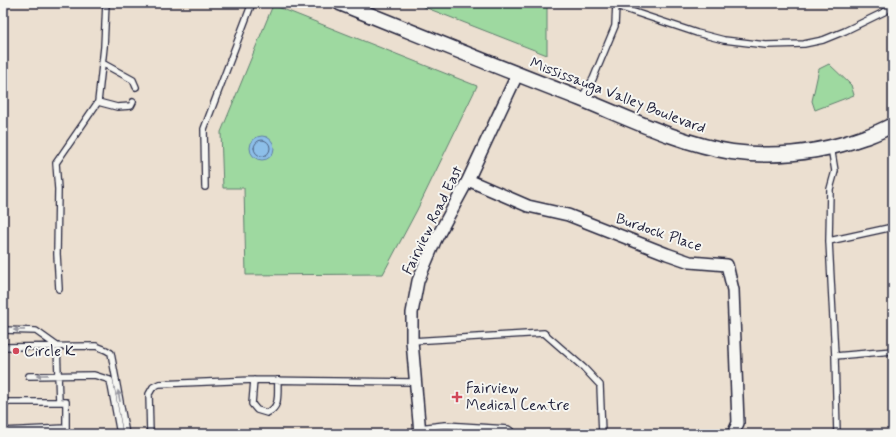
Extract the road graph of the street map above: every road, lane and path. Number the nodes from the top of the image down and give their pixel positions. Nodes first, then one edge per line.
1 (106, 3) edge
2 (252, 3) edge
3 (340, 3) edge
4 (616, 4) edge
5 (893, 4) edge
6 (102, 63) junction
7 (517, 75) junction
8 (136, 87) dead end
9 (581, 100) junction
10 (98, 102) junction
11 (133, 102) dead end
12 (893, 125) edge
13 (831, 147) junction
14 (468, 180) junction
15 (205, 187) dead end
16 (893, 226) edge
17 (829, 242) junction
18 (59, 289) dead end
19 (3, 330) edge
20 (412, 341) junction
21 (57, 346) junction
22 (3, 347) edge
23 (893, 351) edge
24 (835, 356) junction
25 (58, 375) junction
26 (30, 376) dead end
27 (254, 380) junction
28 (278, 380) junction
29 (415, 382) junction
30 (3, 402) edge
31 (59, 402) junction
32 (3, 431) edge
33 (66, 431) edge
34 (419, 431) edge
35 (120, 434) edge
36 (126, 434) edge
37 (150, 434) edge
38 (515, 434) edge
39 (602, 434) edge
40 (733, 434) edge
41 (837, 434) edge

1 - 6 lane
2 - 15 lane
3 - 7 street, Mississauga Valley Boulevard
4 - 5 lane
4 - 9 lane
6 - 8 lane
6 - 10 lane
7 - 9 street, Mississauga Valley Boulevard
7 - 14 street, Fairview Road East
9 - 13 street, Mississauga Valley Boulevard
10 - 11 lane
10 - 18 lane
12 - 13 street, Mississauga Valley Boulevard
13 - 17 lane
14 - 20 street, Fairview Road East
14 - 40 street, Burdock Place
16 - 17 lane
17 - 24 lane
21 -> 19 lane
20 - 29 street, Fairview Road East
20 - 39 lane
21 - 22 lane
21 - 25 lane
36 -> 21 lane
23 - 24 lane
24 - 41 lane
25 -> 26 lane
25 - 31 lane
25 - 35 lane
27 - 28 lane
27 - 28 lane
27 - 37 lane
28 - 29 lane
29 - 34 street, Fairview Road East
30 - 31 lane
31 - 33 lane
32 - 33 lane
34 - 38 lane

